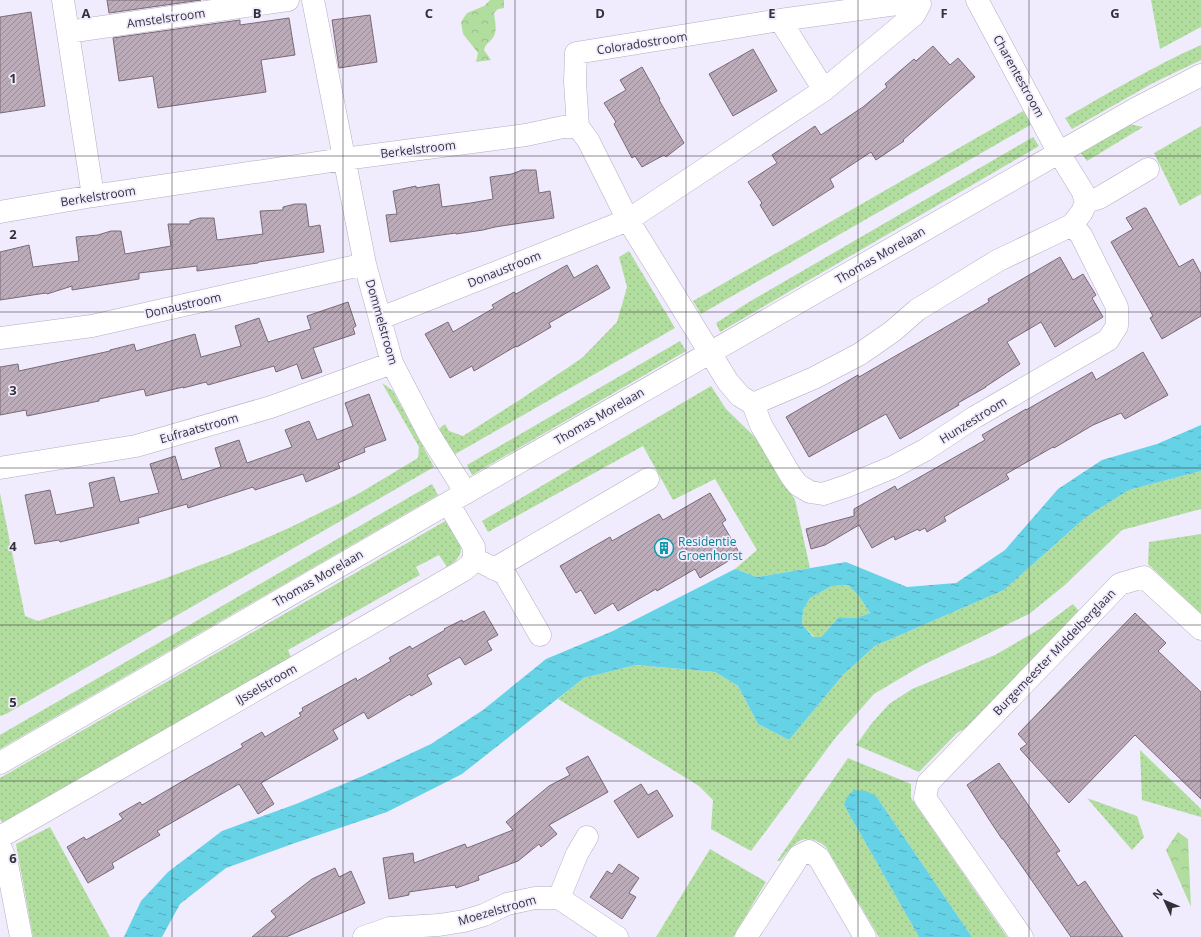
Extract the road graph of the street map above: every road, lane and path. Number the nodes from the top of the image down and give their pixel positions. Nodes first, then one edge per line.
1 (63, 0) edge
2 (288, 0) edge
3 (313, 0) edge
4 (977, 0) edge
5 (780, 20) junction
6 (68, 32) junction
7 (1201, 75) edge
8 (824, 90) junction
9 (578, 127) junction
10 (1059, 153) junction
11 (344, 159) junction
12 (1148, 169) dead end
13 (93, 196) junction
14 (1086, 202) junction
15 (0, 212) edge
16 (628, 220) junction
17 (1072, 225) junction
18 (365, 264) junction
19 (381, 318) junction
20 (0, 338) edge
21 (710, 352) junction
22 (392, 363) junction
23 (754, 404) junction
24 (0, 468) edge
25 (648, 479) dead end
26 (457, 498) junction
27 (474, 558) junction
28 (494, 569) junction
29 (1201, 629) edge
30 (540, 636) dead end
31 (0, 763) edge
32 (0, 837) edge
33 (587, 837) dead end
34 (0, 846) edge
35 (559, 898) junction
36 (21, 937) edge
37 (364, 937) edge
38 (617, 937) edge
39 (746, 937) edge
40 (865, 937) edge
41 (1022, 937) edge

1 - 6 street
2 - 6 street, Amstelstroom
3 - 11 street
4 - 10 street, Charentestroom
5 - 8 street
5 - 8 street, Coloradostroom
5 - 9 street, Coloradostroom
6 - 13 street
7 - 10 street, Thomas Morelaan
8 - 16 street, Coloradostroom
9 - 11 street, Berkelstroom
9 - 16 street
10 - 14 street
10 - 21 street, Thomas Morelaan
11 - 13 street, Berkelstroom
11 - 18 street, Dommelstroom
12 - 14 street
13 - 15 street, Berkelstroom
14 - 17 street
16 - 19 street, Donaustroom
16 - 21 street
17 - 23 street
17 - 23 street, Hunzestroom
18 - 19 street, Dommelstroom
18 - 20 street, Donaustroom
19 - 22 street, Dommelstroom
21 - 23 street
21 - 26 street, Thomas Morelaan
22 - 24 street, Eufraatstroom
22 - 26 street, Dommelstroom
25 - 28 street
26 - 27 street
26 - 31 street, Thomas Morelaan
27 - 28 street
27 - 32 street, IJsselstroom
28 - 30 street
29 - 41 street, Burgemeester Middelberglaan
33 - 35 street
34 - 36 street
35 - 37 street, Moezelstroom
35 - 38 street
39 - 40 street

